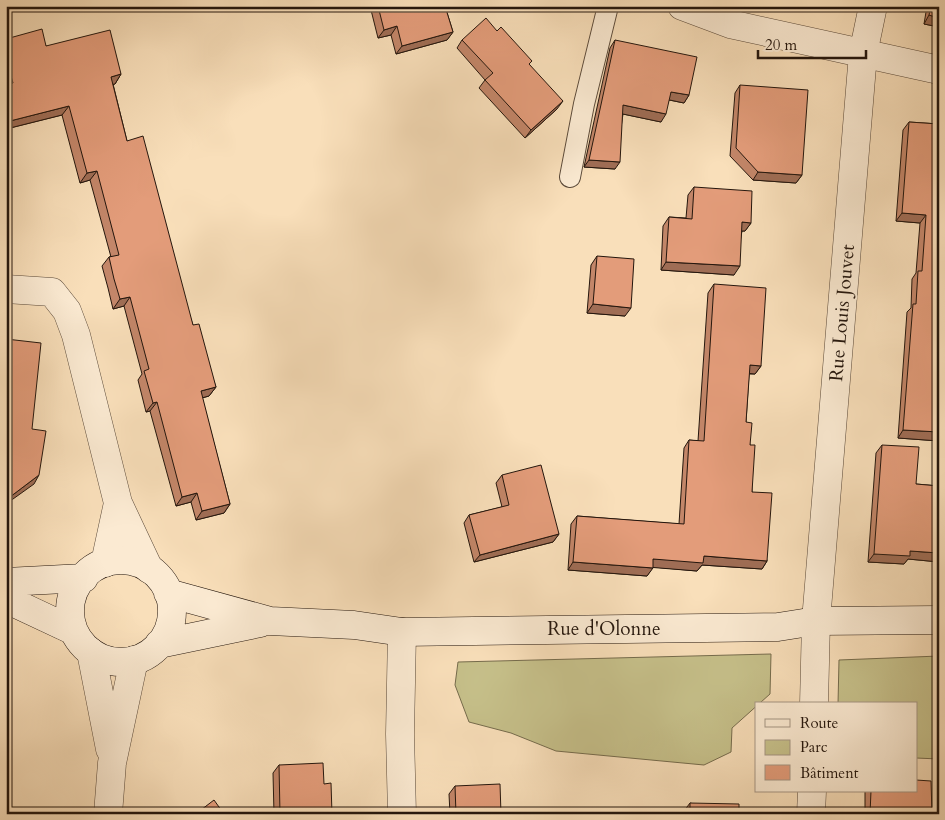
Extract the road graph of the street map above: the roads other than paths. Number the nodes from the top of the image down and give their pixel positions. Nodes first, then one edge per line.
1 (608, 6) edge
2 (682, 6) edge
3 (873, 6) edge
4 (863, 54) junction
5 (939, 70) edge
6 (570, 177) dead end
7 (6, 289) edge
8 (118, 503) junction
9 (148, 569) junction
10 (95, 570) junction
11 (6, 582) edge
12 (168, 593) junction
13 (6, 599) edge
14 (939, 620) edge
15 (270, 621) junction
16 (816, 621) junction
17 (402, 632) junction
18 (82, 642) junction
19 (159, 644) junction
20 (134, 660) junction
21 (814, 702) edge
22 (112, 763) junction
23 (812, 792) edge
24 (108, 814) edge
25 (402, 814) edge
26 (812, 814) edge

1 - 6 lane
2 - 4 street
3 - 4 street, Rue Louis Jouvet
4 - 5 street
4 - 16 street, Rue Louis Jouvet
7 - 8 street
8 - 9 street
8 - 10 street
9 - 10 street, Rue d'Olonne
9 - 12 street, Rue d'Olonne
10 - 11 street, Rue d'Olonne
10 - 18 street
12 - 15 street, Rue d'Olonne
12 - 19 street, Rue d'Olonne
13 - 18 street, Rue d'Olonne
14 - 16 street, Rue d'Olonne
15 - 17 street, Rue d'Olonne
15 - 19 street, Rue d'Olonne
16 - 17 street, Rue d'Olonne
16 - 21 street, Rue Louis Jouvet
17 - 25 street
18 - 20 street, Rue d'Olonne
18 - 22 street
19 - 20 street, Rue d'Olonne
20 - 22 street
22 - 24 street
23 - 26 street

